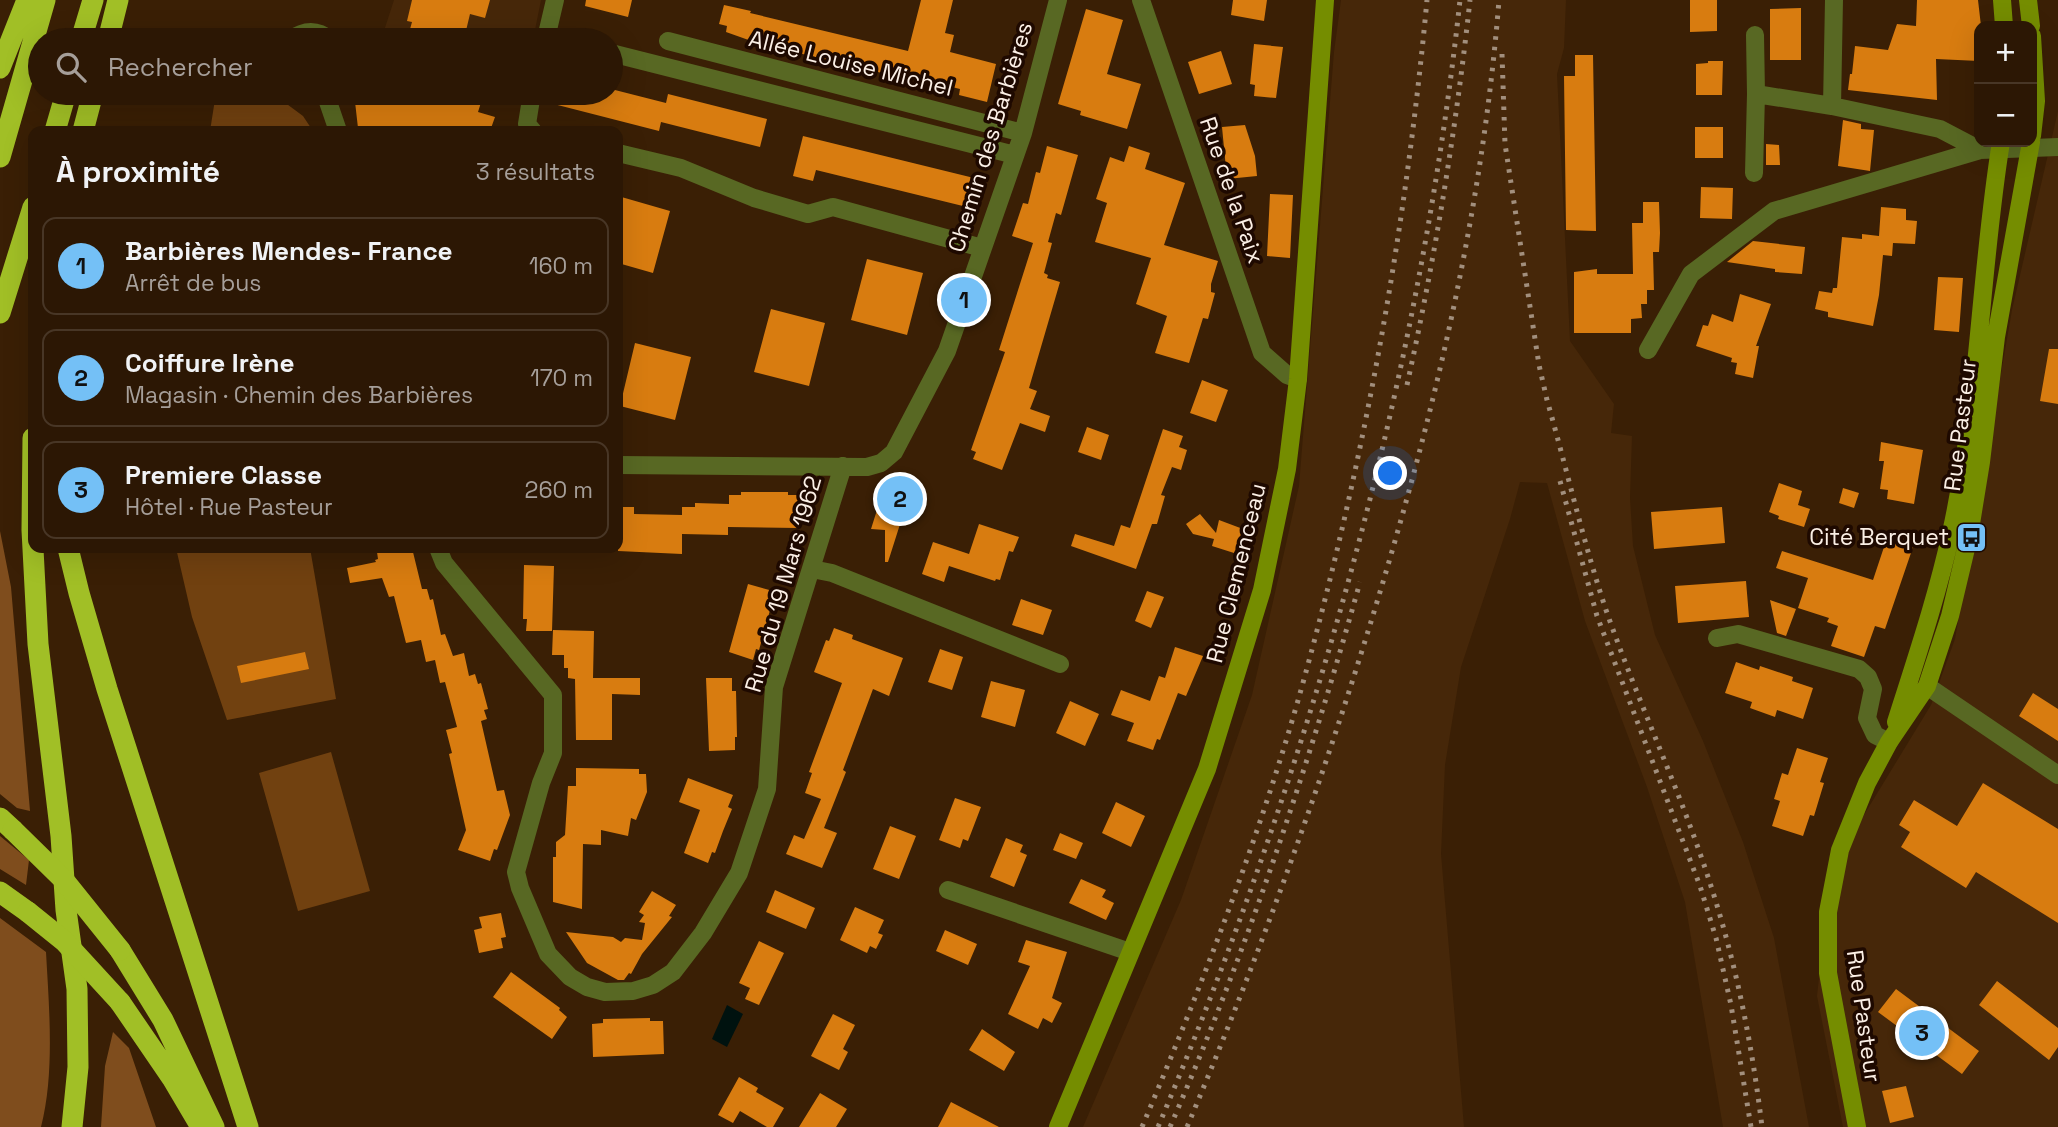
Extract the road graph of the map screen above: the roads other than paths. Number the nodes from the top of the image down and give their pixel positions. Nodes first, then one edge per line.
1 (27, 0) edge
2 (45, 0) edge
3 (93, 0) edge
4 (118, 0) edge
5 (555, 0) edge
6 (1058, 0) edge
7 (1141, 0) edge
8 (1325, 0) edge
9 (1835, 0) edge
10 (2002, 0) edge
11 (2028, 0) edge
12 (2004, 21) edge
13 (2030, 21) edge
14 (37, 28) edge
15 (85, 28) edge
16 (110, 28) edge
17 (548, 28) edge
18 (1755, 35) dead end
19 (668, 41) dead end
20 (623, 56) edge
21 (28, 59) edge
22 (0, 68) edge
23 (1756, 94) junction
24 (63, 105) edge
25 (90, 105) edge
26 (329, 105) edge
27 (530, 105) edge
28 (1832, 106) junction
29 (56, 126) edge
30 (84, 126) edge
31 (336, 126) edge
32 (529, 126) edge
33 (1023, 133) junction
34 (2037, 143) edge
35 (1995, 147) edge
36 (2000, 147) edge
37 (2030, 147) edge
38 (2058, 147) edge
39 (1980, 150) junction
40 (623, 154) edge
41 (1015, 155) junction
42 (0, 157) edge
43 (1754, 173) dead end
44 (28, 224) edge
45 (982, 248) junction
46 (0, 313) edge
47 (1648, 350) dead end
48 (1298, 379) junction
49 (623, 464) edge
50 (844, 466) junction
51 (33, 553) edge
52 (69, 553) edge
53 (440, 553) edge
54 (812, 569) junction
55 (1717, 638) dead end
56 (1060, 664) dead end
57 (1927, 686) junction
58 (1889, 742) junction
59 (2058, 775) edge
60 (7, 824) edge
61 (948, 890) dead end
62 (0, 892) edge
63 (1130, 952) junction
64 (72, 1127) edge
65 (201, 1127) edge
66 (214, 1127) edge
67 (248, 1127) edge
68 (1058, 1127) edge
69 (1858, 1127) edge

1 - 22 highway
2 - 14 highway
3 - 15 highway
4 - 16 highway
5 - 17 street
6 - 33 street, Chemin des Barbières
7 - 48 street, Rue de la Paix
8 - 48 main road, Rue Clemenceau
9 - 28 street
10 - 12 main road
11 - 13 main road
18 - 23 street
19 - 33 street, Allée Louise Michel
20 - 41 street
21 - 42 highway
23 - 28 street
23 - 43 street
24 - 29 highway
25 - 30 highway
26 - 31 street
27 - 32 street
28 - 39 street
33 - 41 street, Chemin des Barbières
34 - 38 street
35 - 39 street
36 - 58 main road, Rue Pasteur
37 - 57 main road, Rue Pasteur
39 - 47 street
40 - 45 street
41 - 45 street, Chemin des Barbières
44 - 46 highway
45 - 50 street, Chemin des Barbières
48 - 63 main road, Rue Clemenceau
49 - 50 street, Chemin des Barbières
50 - 54 street, Rue du 19 Mars 1962
51 - 64 highway
52 - 67 highway
53 - 54 street, Rue du 19 Mars 1962
54 - 56 street
55 - 58 street
57 - 58 main road, Rue Pasteur
57 - 59 street
58 - 69 main road, Rue Pasteur
60 - 66 highway, bridge
61 - 63 street
62 - 65 highway, bridge
63 - 68 main road, Rue Clemenceau

